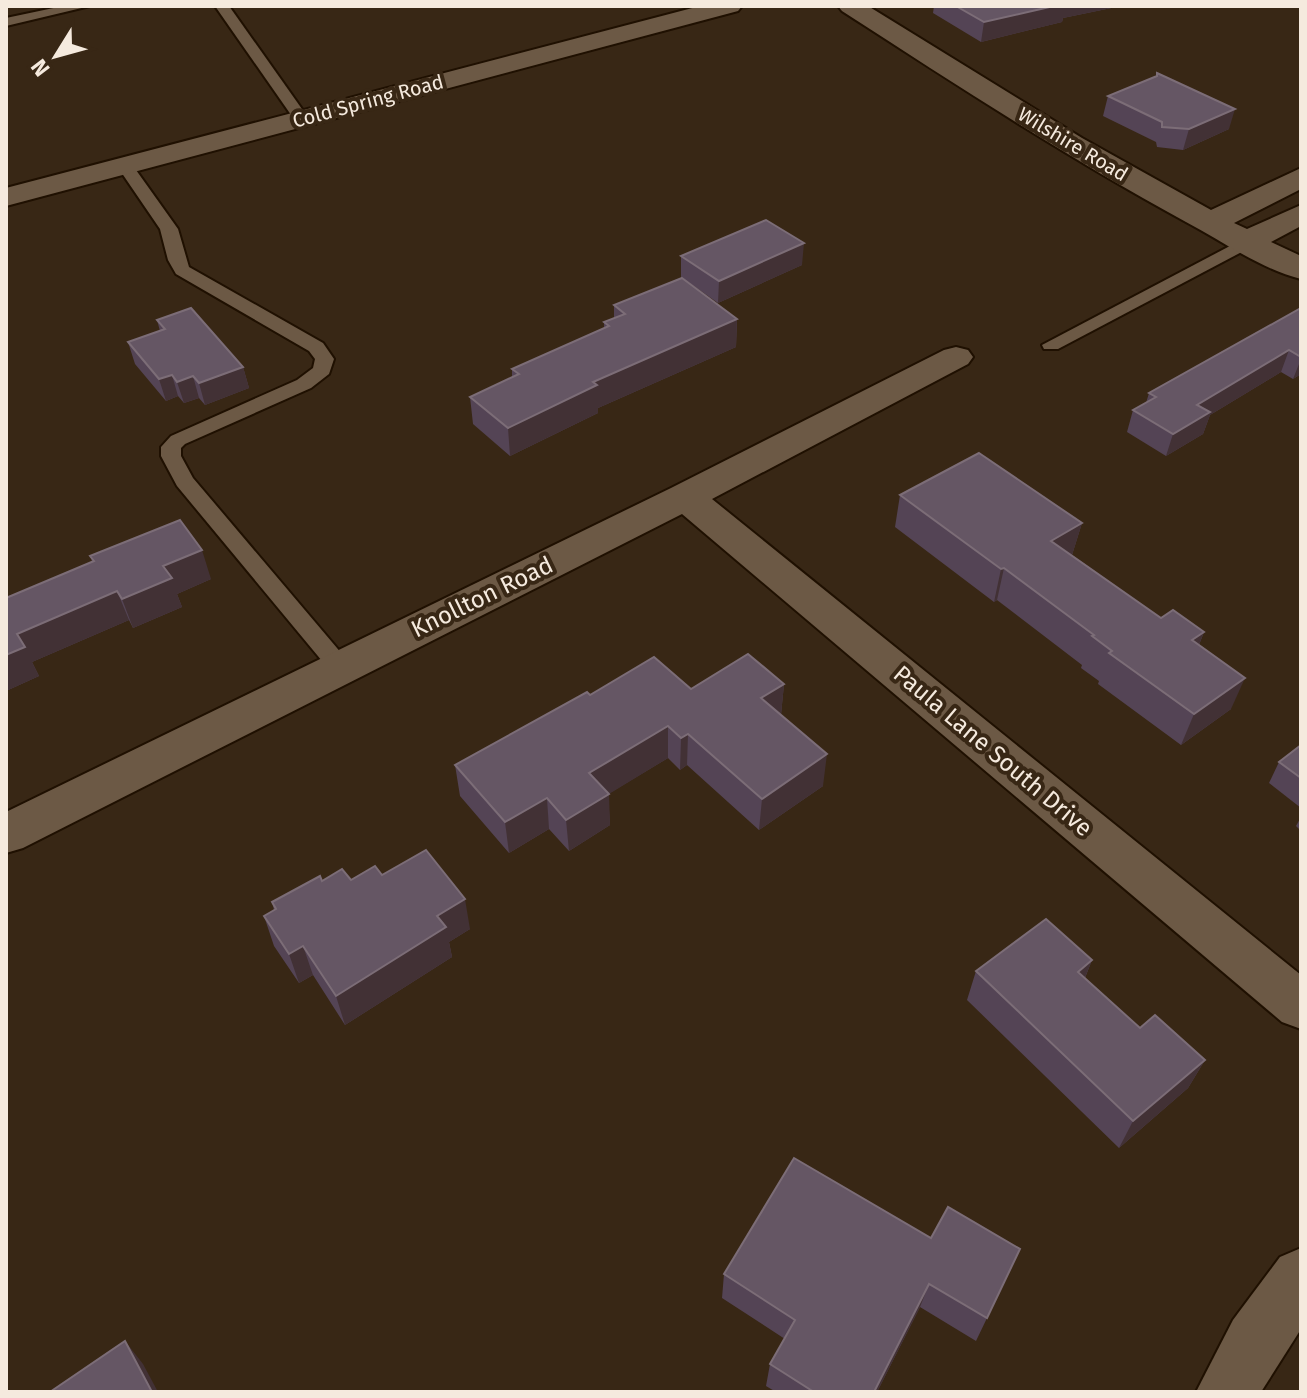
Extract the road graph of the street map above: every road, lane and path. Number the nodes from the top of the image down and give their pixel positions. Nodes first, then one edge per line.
1 (83, 6) edge
2 (222, 6) edge
3 (729, 6) edge
4 (851, 6) edge
5 (6, 22) edge
6 (301, 119) junction
7 (125, 166) junction
8 (1301, 177) edge
9 (6, 197) edge
10 (1301, 214) edge
11 (1211, 222) junction
12 (1247, 242) junction
13 (1301, 269) edge
14 (1051, 345) dead end
15 (956, 357) dead end
16 (685, 497) junction
17 (340, 667) junction
18 (6, 834) edge
19 (1301, 1006) edge
20 (1301, 1278) edge
21 (1227, 1392) edge

1 - 5 lane
2 - 6 lane
3 - 6 street, Cold Spring Road
4 - 11 street, Wilshire Road
6 - 7 street, Cold Spring Road
7 - 9 street, Cold Spring Road
7 - 17 lane
8 - 11 street
10 - 12 street
11 - 12 street, Wilshire Road
12 - 13 street, Wilshire Road
12 - 14 lane
15 - 16 street, Knollton Road
16 - 17 street, Knollton Road
16 - 19 street, Paula Lane South Drive
17 - 18 street, Knollton Road
20 - 21 street

